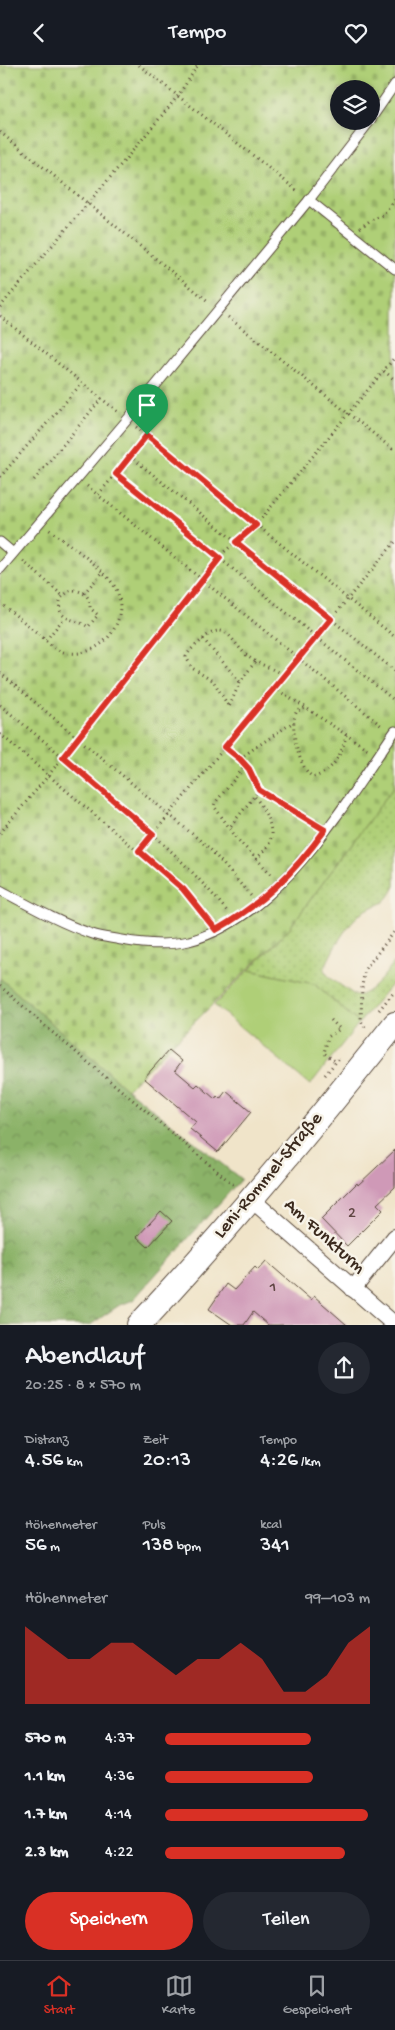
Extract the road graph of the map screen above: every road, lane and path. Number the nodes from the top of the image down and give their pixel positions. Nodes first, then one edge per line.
1 (139, 65) edge
2 (198, 65) edge
3 (395, 84) edge
4 (178, 96) junction
5 (380, 106) edge
6 (362, 130) edge
7 (0, 132) edge
8 (309, 200) junction
9 (395, 200) edge
10 (88, 203) junction
11 (354, 236) junction
12 (395, 269) edge
13 (0, 307) edge
14 (218, 309) junction
15 (0, 316) edge
16 (395, 357) edge
17 (384, 371) junction
18 (395, 380) edge
19 (82, 383) junction
20 (101, 399) junction
21 (348, 414) junction
22 (127, 420) junction
23 (147, 435) junction
24 (395, 451) edge
25 (130, 456) junction
26 (116, 474) junction
27 (0, 477) edge
28 (34, 480) dead end
29 (40, 522) junction
30 (256, 525) junction
31 (0, 542) edge
32 (236, 542) junction
33 (395, 542) edge
34 (13, 553) junction
35 (220, 558) junction
36 (0, 569) edge
37 (103, 572) junction
38 (202, 580) junction
39 (84, 593) junction
40 (63, 596) junction
41 (347, 599) junction
42 (0, 603) edge
43 (65, 617) junction
44 (331, 619) junction
45 (316, 637) junction
46 (395, 637) edge
47 (203, 639) junction
48 (46, 640) junction
49 (298, 658) junction
50 (255, 662) junction
51 (395, 671) edge
52 (0, 673) edge
53 (284, 676) junction
54 (240, 681) junction
55 (274, 688) junction
56 (395, 701) edge
57 (0, 705) edge
58 (306, 708) junction
59 (293, 723) junction
60 (394, 733) edge
61 (0, 735) edge
62 (346, 735) junction
63 (78, 738) junction
64 (225, 747) junction
65 (377, 756) junction
66 (63, 757) junction
67 (240, 759) junction
68 (246, 765) junction
69 (48, 776) junction
70 (259, 790) junction
71 (255, 797) junction
72 (169, 815) junction
73 (230, 827) junction
74 (325, 830) junction
75 (0, 833) edge
76 (153, 834) junction
77 (139, 851) junction
78 (256, 859) junction
79 (281, 883) junction
80 (0, 889) edge
81 (258, 903) junction
82 (234, 920) junction
83 (216, 930) junction
84 (395, 931) edge
85 (0, 986) edge
86 (332, 1020) dead end
87 (395, 1024) edge
88 (365, 1027) dead end
89 (336, 1062) dead end
90 (250, 1198) junction
91 (395, 1237) edge
92 (354, 1289) junction
93 (139, 1325) edge
94 (395, 1325) edge

1 - 4 path
2 - 4 path
3 - 5 lane
4 - 8 path
4 - 10 path
6 - 8 lane
7 - 10 path
8 - 11 lane
8 - 14 lane
9 - 11 path
10 - 13 path
10 - 14 path
11 - 12 lane
14 - 21 path
14 - 22 lane
15 - 19 path
16 - 17 path
17 - 18 path
17 - 21 path
19 - 20 path
19 - 27 path
20 - 22 path
20 - 28 path
21 - 24 path
21 - 30 path
22 - 23 path
22 - 29 lane
23 - 25 path
23 - 30 path
25 - 26 path
25 - 32 path
26 - 35 path
26 - 38 path
29 - 34 lane
29 - 37 path
30 - 32 path
30 - 41 path
31 - 34 lane
32 - 35 path
32 - 44 path
33 - 41 path
34 - 36 lane
34 - 40 path
35 - 38 path
35 - 45 path
37 - 39 path
37 - 48 path
38 - 49 path
38 - 63 path
39 - 40 path
39 - 43 path
40 - 43 path
41 - 44 path
41 - 46 path
42 - 48 path
43 - 48 path
44 - 45 path
44 - 51 path
45 - 49 path
45 - 56 path
47 - 50 path
47 - 54 path
47 - 54 path
49 - 53 path
49 - 60 path
50 - 53 path
50 - 54 path
52 - 63 path
53 - 55 path
55 - 58 path
55 - 64 path
57 - 66 path
58 - 59 path
58 - 62 path
59 - 62 path
59 - 67 path
60 - 65 lane
61 - 69 path
62 - 65 path
63 - 66 path
63 - 72 path
64 - 67 path
64 - 72 path
65 - 74 lane
66 - 69 path
66 - 76 path
67 - 68 path
68 - 70 path
68 - 73 path
69 - 75 path
69 - 77 path
70 - 71 path
70 - 74 path
71 - 73 path
71 - 78 path
72 - 76 path
72 - 81 path
73 - 78 path
74 - 79 lane
76 - 77 path
76 - 82 path
77 - 83 path
78 - 79 path
79 - 81 lane
80 - 83 lane
81 - 82 lane
82 - 83 lane
84 - 88 path
85 - 90 path
86 - 89 path
87 - 90 main road, Leni-Rommel-Straße
90 - 92 street, Am Funkturm
90 - 93 main road, Leni-Rommel-Straße
91 - 92 street
92 - 94 street, Am Funkturm

